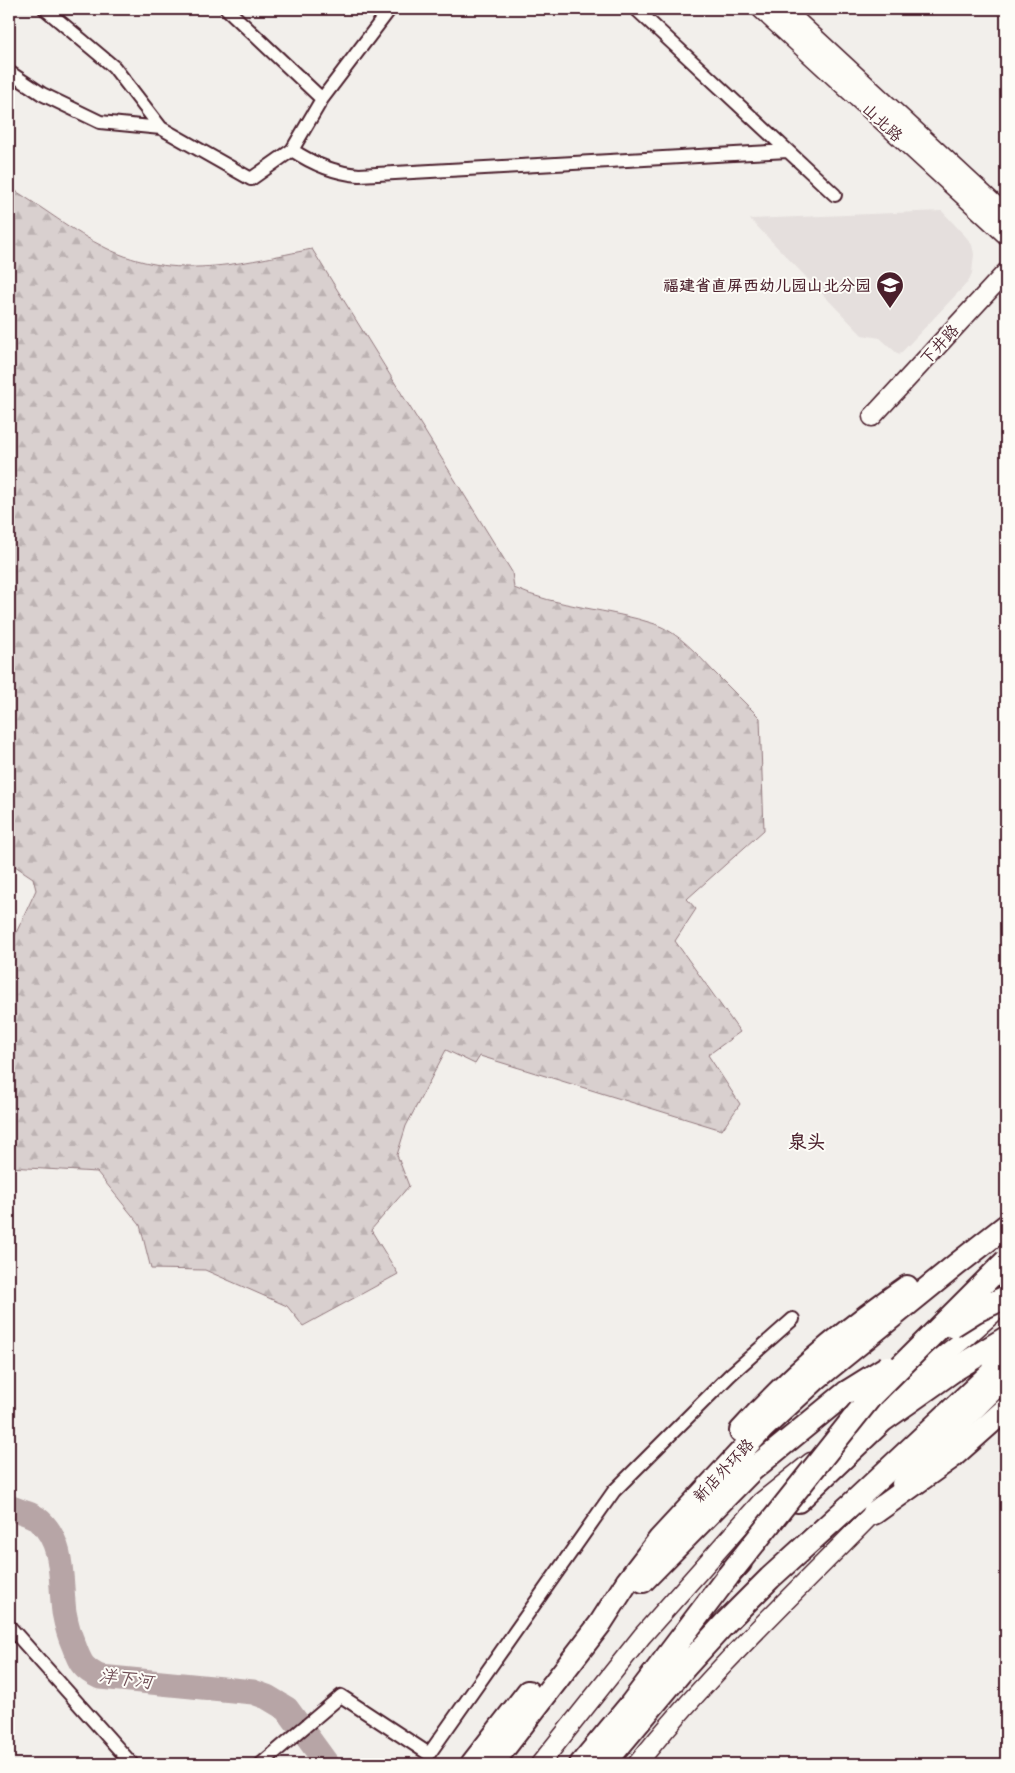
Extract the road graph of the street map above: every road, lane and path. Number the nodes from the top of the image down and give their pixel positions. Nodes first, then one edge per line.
1 (45, 9) edge
2 (227, 9) edge
3 (390, 9) edge
4 (636, 9) edge
5 (761, 9) edge
6 (784, 9) edge
7 (9, 72) edge
8 (322, 99) junction
9 (161, 128) junction
10 (292, 150) junction
11 (788, 151) junction
12 (835, 195) dead end
13 (1006, 215) edge
14 (1006, 235) edge
15 (1006, 272) edge
16 (872, 417) dead end
17 (1006, 1219) edge
18 (1006, 1226) edge
19 (983, 1235) joint
20 (1006, 1261) edge
21 (1006, 1297) edge
22 (1006, 1302) edge
23 (793, 1319) dead end
24 (1006, 1338) edge
25 (1006, 1359) edge
26 (1006, 1379) edge
27 (1006, 1409) edge
28 (865, 1506) junction
29 (728, 1576) junction
30 (600, 1624) junction
31 (9, 1626) edge
32 (264, 1763) edge
33 (132, 1764) edge
34 (472, 1764) edge
35 (492, 1764) edge
36 (540, 1764) edge
37 (581, 1764) edge
38 (604, 1764) edge
39 (637, 1764) edge

1 - 9 street
2 - 8 street
3 - 8 street
4 - 11 street
5 - 14 main road, 山北路
6 - 13 main road, 山北路
7 - 9 street
8 - 10 street
9 - 10 street
10 - 11 street
11 - 12 street
15 - 16 main road, 下井路
17 - 19 main road
18 - 30 highway, 新店外环路
19 - 34 highway
20 - 29 highway, bridge
21 - 30 highway, bridge
22 - 36 main road
23 - 32 street
24 - 29 highway, bridge
25 - 28 highway
26 - 28 main road
27 - 28 highway
28 - 38 highway
28 - 39 main road
29 - 37 highway
30 - 35 highway, 新店外环路
31 - 33 street

